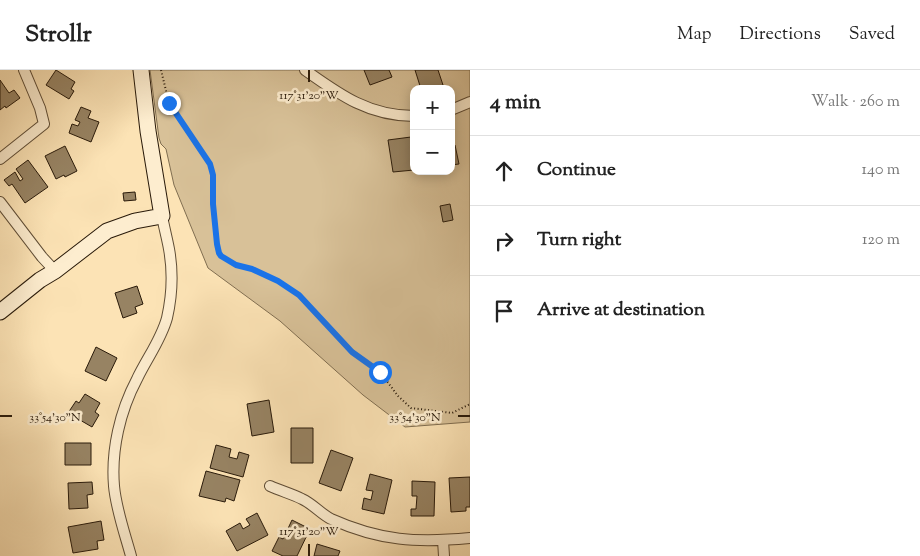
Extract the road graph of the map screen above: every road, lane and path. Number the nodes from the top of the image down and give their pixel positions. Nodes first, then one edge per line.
1 (24, 70) edge
2 (141, 70) edge
3 (161, 70) edge
4 (305, 70) edge
5 (470, 102) edge
6 (455, 108) edge
7 (410, 116) edge
8 (0, 158) edge
9 (0, 202) edge
10 (162, 216) junction
11 (55, 271) junction
12 (0, 312) edge
13 (470, 404) edge
14 (270, 486) dead end
15 (470, 538) edge
16 (443, 540) junction
17 (131, 556) edge
18 (444, 556) edge

1 - 8 street
2 - 10 street
3 - 13 path
4 - 7 street
5 - 6 street
9 - 11 street
10 - 11 street
10 - 17 street
11 - 12 street
14 - 16 street
15 - 16 street
16 - 18 street

